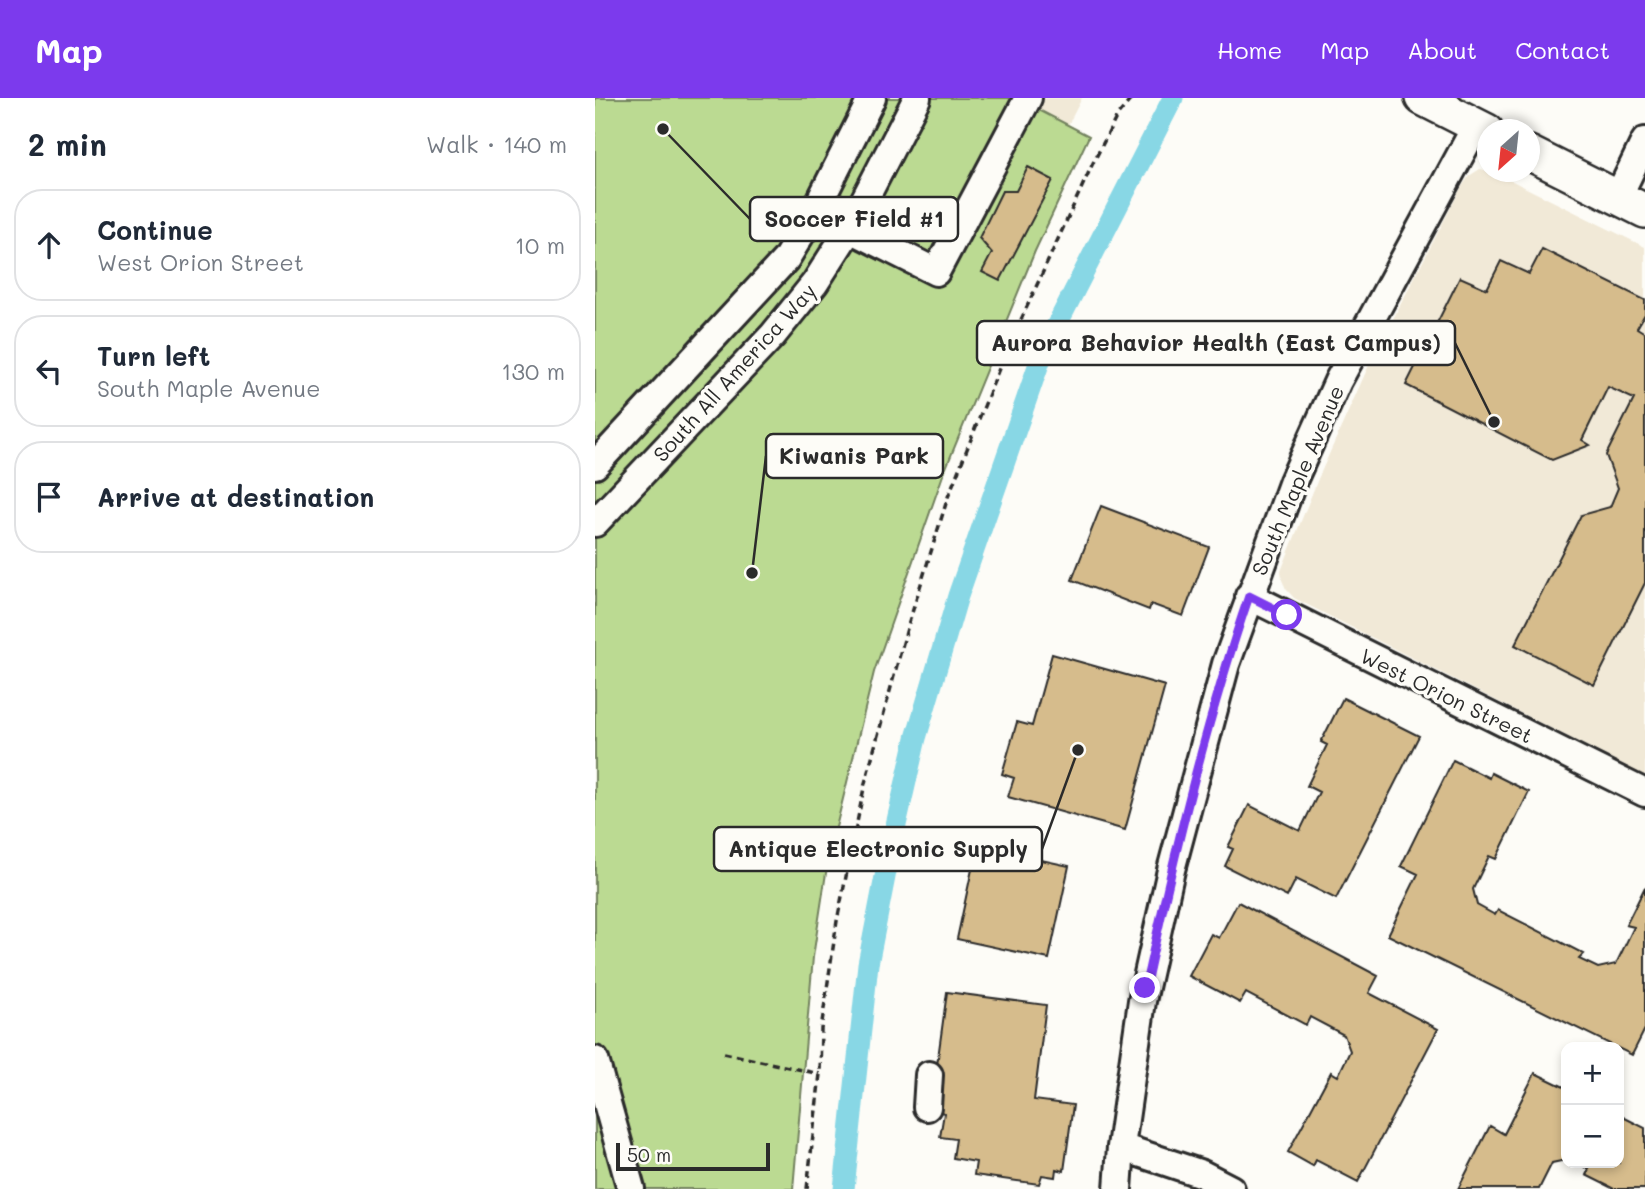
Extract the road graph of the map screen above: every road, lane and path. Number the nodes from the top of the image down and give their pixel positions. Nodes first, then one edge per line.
1 (872, 98) edge
2 (917, 98) edge
3 (1028, 98) edge
4 (1132, 98) edge
5 (1422, 98) edge
6 (1477, 126) edge
7 (1477, 138) edge
8 (1645, 141) edge
9 (1540, 158) edge
10 (1632, 204) edge
11 (815, 211) junction
12 (850, 228) junction
13 (595, 465) edge
14 (595, 523) edge
15 (1249, 596) junction
16 (1645, 793) edge
17 (724, 1053) dead end
18 (820, 1074) junction
19 (929, 1075) dead end
20 (597, 1076) edge
21 (927, 1107) dead end
22 (1121, 1147) junction
23 (631, 1189) edge
24 (807, 1189) edge
25 (1118, 1189) edge
26 (1231, 1189) edge

1 - 11 street, South All America Way
2 - 12 street, South All America Way
3 - 12 street
4 - 18 path
5 - 6 main road
7 - 15 street, South Maple Avenue
8 - 10 street
9 - 10 main road
11 - 12 street
11 - 13 street, South All America Way
12 - 14 street, South All America Way
15 - 16 street, West Orion Street
15 - 22 street, South Maple Avenue
17 - 18 path
18 - 24 path
19 - 21 street
20 - 23 street
22 - 25 street, South Maple Avenue
22 - 26 street

